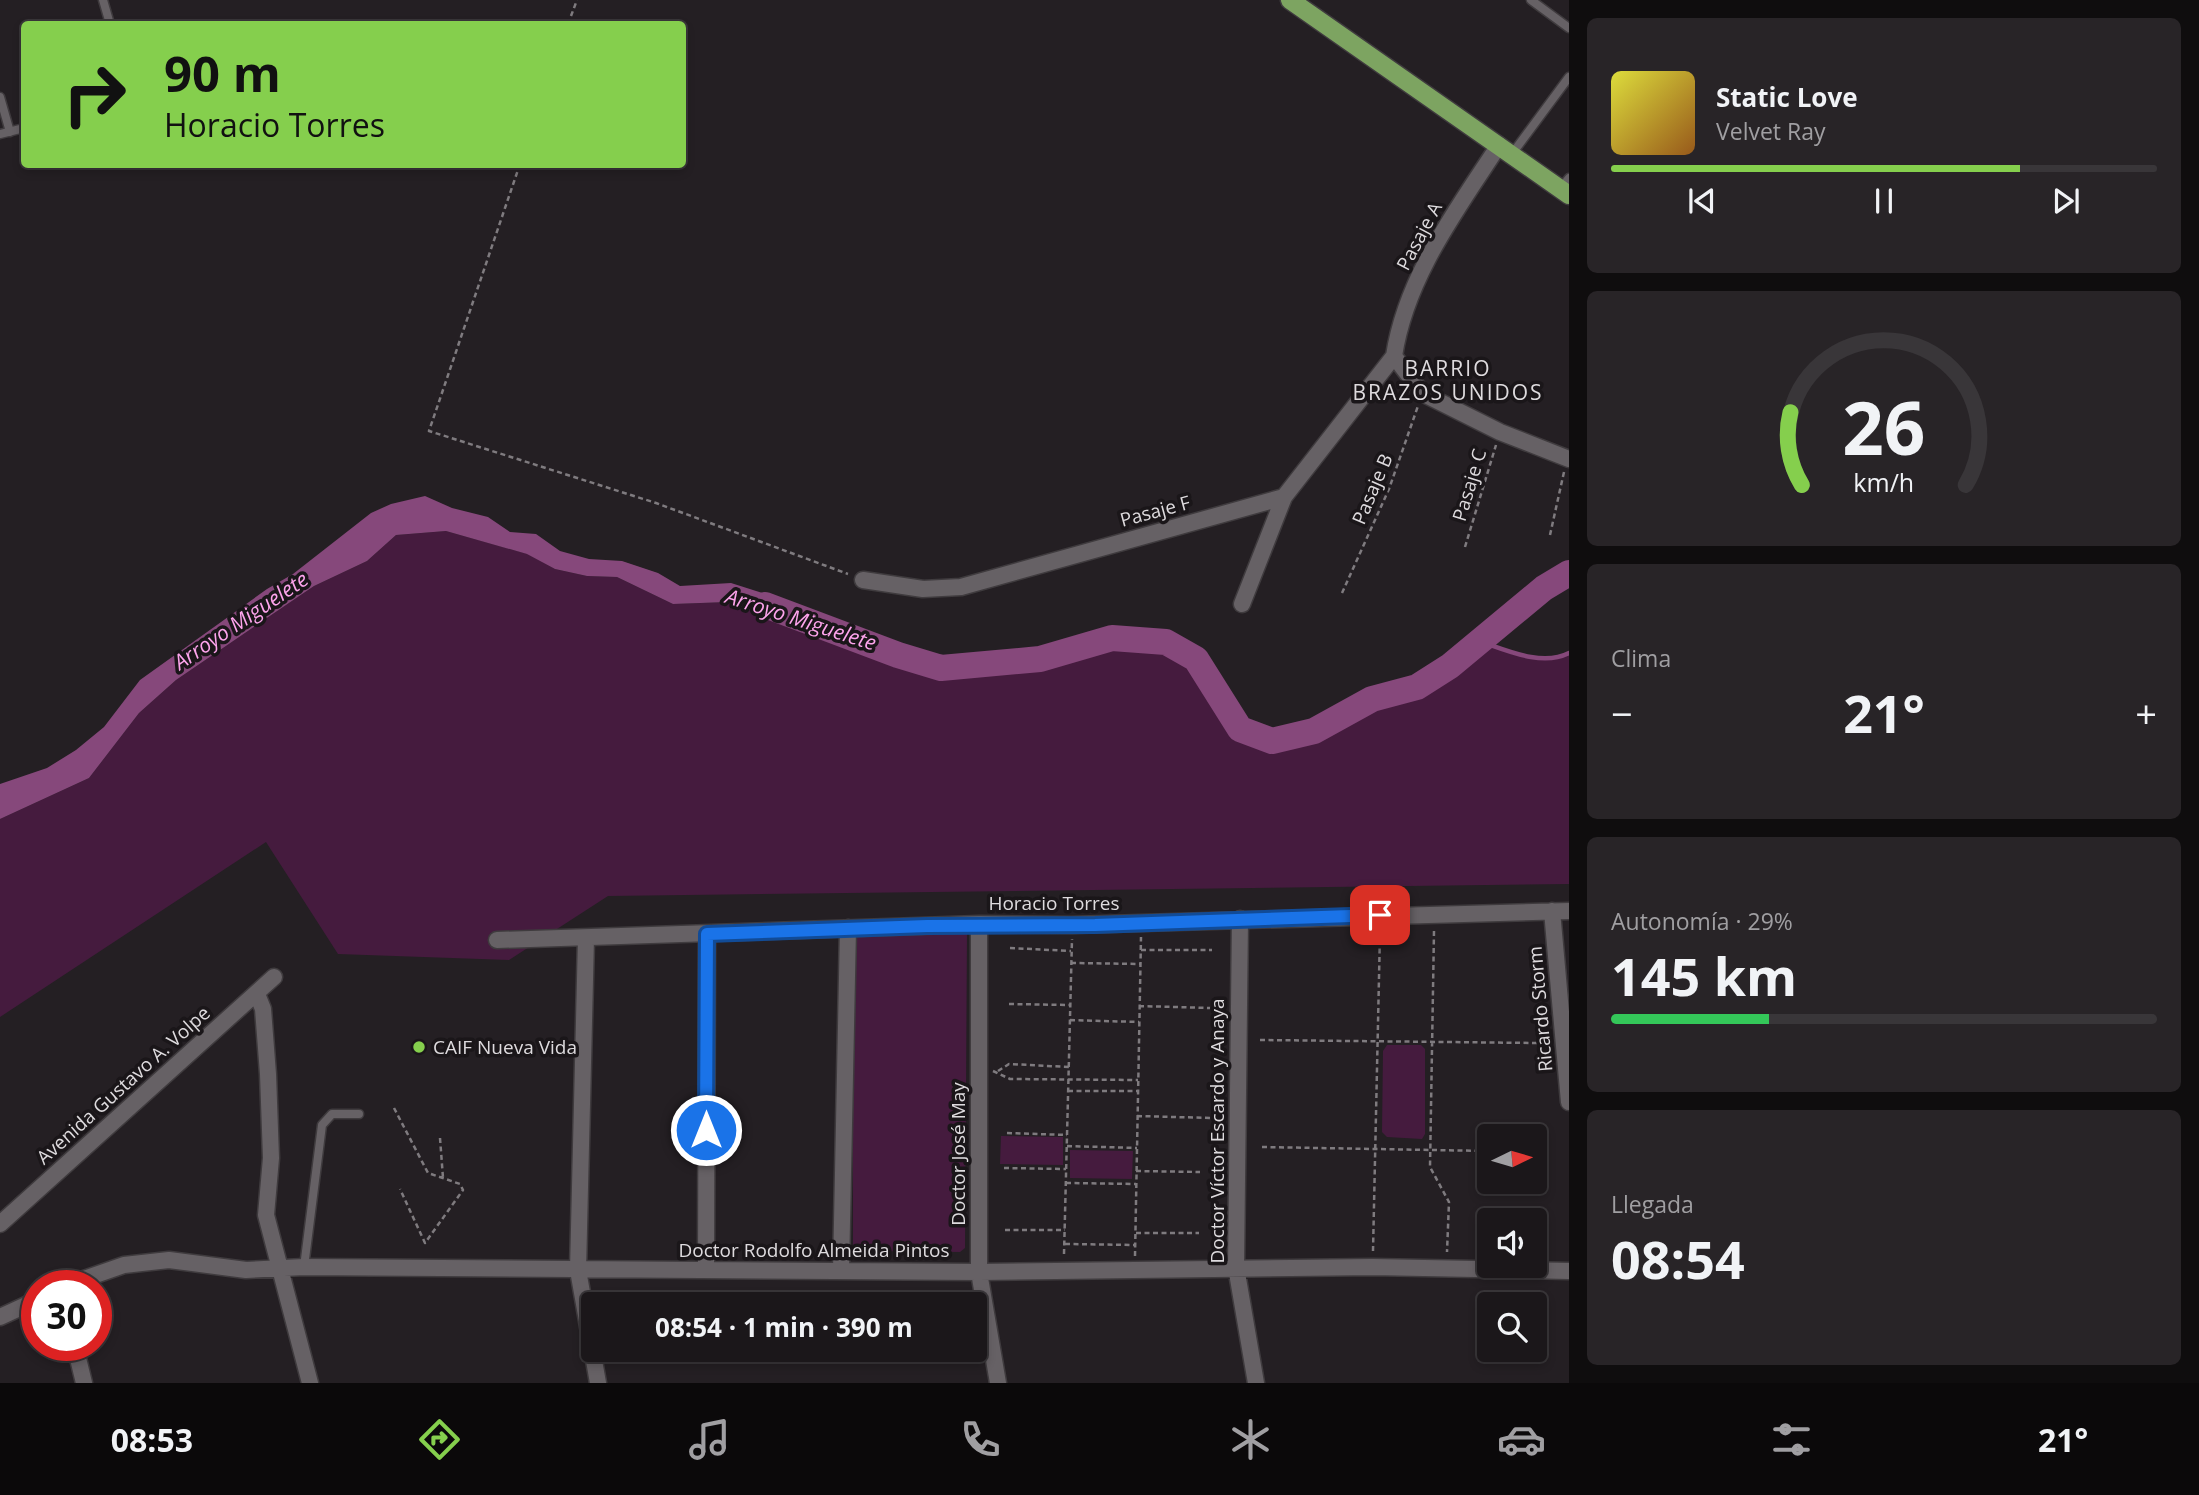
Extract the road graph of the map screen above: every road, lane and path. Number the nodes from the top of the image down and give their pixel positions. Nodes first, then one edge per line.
1 (103, 0) edge
2 (577, 0) edge
3 (1290, 0) edge
4 (1531, 0) edge
5 (109, 21) edge
6 (569, 21) edge
7 (1569, 28) edge
8 (1569, 77) edge
9 (0, 97) edge
10 (21, 129) edge
11 (10, 132) junction
12 (0, 134) edge
13 (1505, 149) junction
14 (519, 168) edge
15 (1566, 187) edge
16 (1394, 356) junction
17 (1422, 393) junction
18 (1500, 432) junction
19 (1568, 459) edge
20 (1284, 497) junction
21 (1550, 535) dead end
22 (1465, 547) dead end
23 (863, 579) joint
24 (1342, 593) dead end
25 (1242, 604) dead end
26 (1561, 911) edge
27 (1435, 914) junction
28 (1380, 915) junction
29 (1240, 919) junction
30 (979, 924) junction
31 (1141, 924) junction
32 (1072, 925) junction
33 (848, 928) junction
34 (707, 934) junction
35 (586, 938) junction
36 (497, 940) dead end
37 (1010, 948) dead end
38 (1141, 950) junction
39 (1212, 950) dead end
40 (1071, 951) junction
41 (1071, 963) junction
42 (1140, 964) junction
43 (274, 977) dead end
44 (257, 994) junction
45 (1009, 1004) dead end
46 (1070, 1005) junction
47 (1139, 1006) junction
48 (1210, 1008) dead end
49 (1070, 1020) junction
50 (1139, 1022) junction
51 (1260, 1040) dead end
52 (1378, 1040) junction
53 (1432, 1040) junction
54 (1537, 1043) dead end
55 (1069, 1067) junction
56 (979, 1070) junction
57 (999, 1071) junction
58 (1068, 1079) junction
59 (1138, 1080) junction
60 (1068, 1091) junction
61 (1138, 1091) junction
62 (1569, 1102) edge
63 (394, 1108) dead end
64 (359, 1114) dead end
65 (1137, 1116) junction
66 (1212, 1118) dead end
67 (1007, 1133) dead end
68 (1067, 1135) junction
69 (440, 1138) dead end
70 (1067, 1146) junction
71 (1262, 1147) dead end
72 (1137, 1148) junction
73 (1376, 1149) junction
74 (1430, 1150) junction
75 (1477, 1151) edge
76 (1004, 1168) dead end
77 (1066, 1169) junction
78 (1136, 1171) junction
79 (1200, 1172) dead end
80 (443, 1178) junction
81 (1066, 1183) junction
82 (1136, 1184) junction
83 (400, 1189) dead end
84 (0, 1224) edge
85 (1005, 1230) dead end
86 (1065, 1230) junction
87 (1135, 1233) junction
88 (1199, 1233) dead end
89 (1065, 1244) junction
90 (1135, 1245) junction
91 (304, 1267) junction
92 (1236, 1267) junction
93 (1373, 1267) junction
94 (1447, 1268) junction
95 (1134, 1269) junction
96 (110, 1270) edge
97 (281, 1270) junction
98 (578, 1270) junction
99 (706, 1270) junction
100 (841, 1271) junction
101 (1064, 1271) junction
102 (1569, 1271) edge
103 (979, 1272) junction
104 (21, 1307) edge
105 (0, 1317) edge
106 (79, 1361) edge
107 (84, 1383) edge
108 (310, 1383) edge
109 (598, 1383) edge
110 (998, 1383) edge
111 (1256, 1383) edge

1 - 5 lane
2 - 6 path
3 - 13 main road
4 - 7 lane
8 - 13 lane
9 - 11 lane
10 - 11 lane
11 - 12 lane
13 - 15 main road
13 - 16 street, Pasaje A
14 - 23 path
16 - 17 street
16 - 20 street
17 - 18 street
17 - 24 path, Pasaje B
18 - 19 street
18 - 22 path, Pasaje C
19 - 21 path
20 - 23 street, Pasaje F
20 - 25 street
26 - 27 street, Horacio Torres
26 - 62 street, Ricardo Storm
27 - 28 street, Horacio Torres
27 - 53 path
28 - 29 street, Horacio Torres
28 - 52 path
29 - 31 street, Horacio Torres
29 - 92 street, Doctor Víctor Escardo y Anaya
30 - 32 street, Horacio Torres
30 - 33 street, Horacio Torres
30 - 56 street, Doctor José May
31 - 32 street, Horacio Torres
31 - 38 path
32 - 40 path
33 - 34 street, Horacio Torres
33 - 100 street
34 - 35 street, Horacio Torres
34 - 99 street
35 - 36 street, Horacio Torres
35 - 98 street
37 - 40 path
38 - 39 path
38 - 42 path
40 - 41 path
41 - 42 path
41 - 46 path
42 - 47 path
43 - 44 street, Avenida Gustavo A. Volpe
44 - 84 street, Avenida Gustavo A. Volpe
44 - 97 street
45 - 46 path
46 - 49 path
47 - 48 path
47 - 50 path
49 - 50 path
49 - 55 path
50 - 59 path
51 - 52 path
52 - 53 path
52 - 73 path
53 - 54 path
53 - 74 path
55 - 57 path
55 - 58 path
56 - 57 path
56 - 103 street, Doctor José May
57 - 58 path
58 - 59 path
58 - 60 path
59 - 61 path
60 - 61 path
60 - 68 path
61 - 65 path
63 - 80 path
64 - 91 lane
65 - 66 path
65 - 72 path
67 - 68 path
68 - 70 path
69 - 80 path
70 - 72 path
70 - 77 path
71 - 73 path
72 - 78 path
73 - 74 path
73 - 93 path
74 - 75 path
74 - 94 path
76 - 77 path
77 - 81 path
78 - 79 path
78 - 82 path
80 - 83 path
81 - 82 path
81 - 86 path
82 - 87 path
85 - 86 path
86 - 89 path
87 - 88 path
87 - 90 path
89 - 90 path
89 - 101 path
90 - 95 path
91 - 97 street, Doctor Rodolfo Almeida Pintos
91 - 98 street, Doctor Rodolfo Almeida Pintos
92 - 93 street, Doctor Rodolfo Almeida Pintos
92 - 95 street, Doctor Rodolfo Almeida Pintos
92 - 111 street, Doctor Víctor Escardo y Anaya
93 - 94 street, Doctor Rodolfo Almeida Pintos
94 - 102 street, Doctor Rodolfo Almeida Pintos
95 - 101 street, Doctor Rodolfo Almeida Pintos
96 - 97 street, Doctor Rodolfo Almeida Pintos
97 - 108 street
98 - 99 street, Doctor Rodolfo Almeida Pintos
98 - 109 street
99 - 100 street, Doctor Rodolfo Almeida Pintos
100 - 103 street, Doctor Rodolfo Almeida Pintos
101 - 103 street, Doctor Rodolfo Almeida Pintos
103 - 110 street, Doctor José May
104 - 105 street
106 - 107 street

